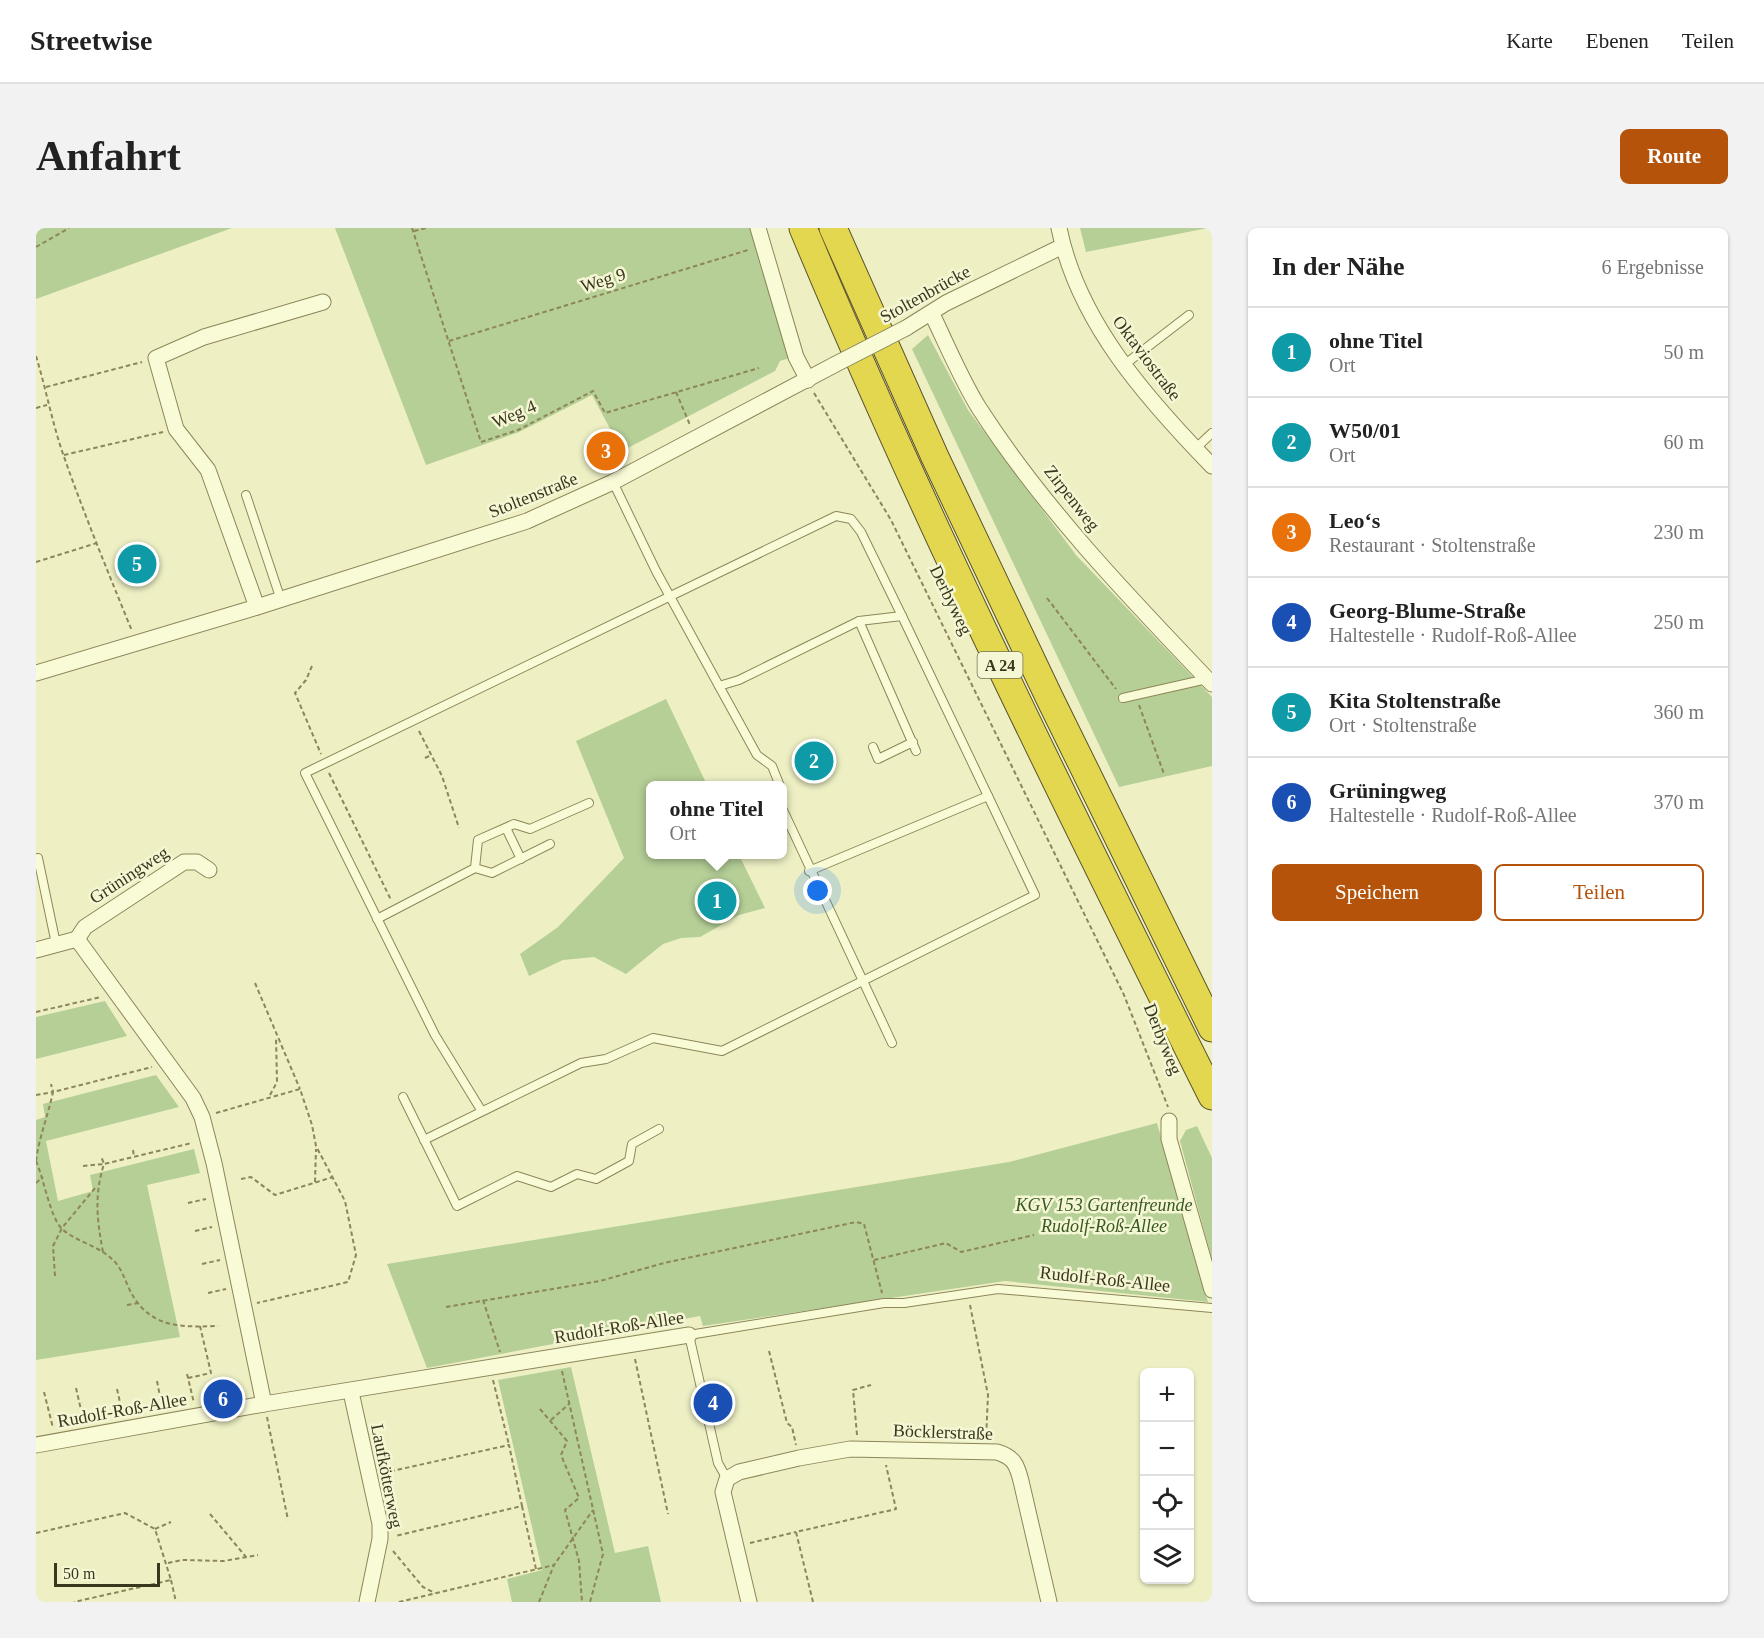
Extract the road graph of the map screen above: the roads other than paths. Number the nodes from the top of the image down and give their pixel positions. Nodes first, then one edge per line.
1 (758, 228) edge
2 (803, 228) edge
3 (833, 228) edge
4 (1059, 228) edge
5 (1063, 246) junction
6 (323, 302) dead end
7 (932, 314) junction
8 (1189, 315) dead end
9 (1124, 365) junction
10 (808, 380) junction
11 (1212, 433) edge
12 (1195, 449) junction
13 (1212, 466) edge
14 (613, 482) junction
15 (246, 495) dead end
16 (672, 597) junction
17 (281, 600) junction
18 (257, 607) junction
19 (902, 615) junction
20 (859, 621) junction
21 (36, 673) edge
22 (1210, 682) edge
23 (719, 686) junction
24 (1123, 698) road end
25 (913, 742) junction
26 (873, 747) dead end
27 (916, 751) dead end
28 (778, 781) edge
29 (988, 796) junction
30 (589, 803) dead end
31 (787, 819) edge
32 (506, 828) junction
33 (550, 844) dead end
34 (38, 858) dead end
35 (521, 859) junction
36 (475, 868) junction
37 (209, 870) dead end
38 (809, 871) junction
39 (377, 919) junction
40 (77, 939) junction
41 (56, 944) junction
42 (36, 950) edge
43 (862, 980) junction
44 (1212, 1028) edge
45 (892, 1043) dead end
46 (1212, 1095) edge
47 (404, 1097) dead end
48 (481, 1110) junction
49 (1169, 1121) road end
50 (659, 1128) dead end
51 (424, 1140) junction
52 (1212, 1290) edge
53 (1212, 1308) edge
54 (689, 1335) junction
55 (351, 1392) junction
56 (264, 1404) junction
57 (36, 1445) edge
58 (727, 1479) junction
59 (367, 1602) edge
60 (749, 1602) edge
61 (1049, 1602) edge

1 - 10 street
2 - 46 highway, A 24
3 - 44 highway, A 24
4 - 5 street, Oktaviostraße
5 - 7 street, Stoltenbrücke
5 - 9 street, Oktaviostraße
6 - 18 street
7 - 10 street, Stoltenbrücke, bridge
7 - 22 street, Zirpenweg
8 - 9 lane
9 - 12 street, Oktaviostraße
10 - 14 street, Stoltenstraße
11 - 12 lane
12 - 13 street, Oktaviostraße
14 - 16 lane
14 - 17 street, Stoltenstraße
15 - 17 lane
16 - 19 lane
16 - 23 lane
16 - 39 lane
17 - 18 street, Stoltenstraße
18 - 21 street, Stoltenstraße
19 - 20 lane
19 - 29 lane
20 - 23 lane
20 - 25 lane
22 - 24 lane
23 - 28 lane
25 - 26 lane
25 - 27 lane
29 - 38 lane
29 - 43 lane
30 - 32 lane
31 - 38 lane
32 - 35 lane
32 - 36 lane
33 - 35 lane
34 - 41 lane
35 - 36 lane
36 - 39 lane
37 - 40 street, Grüningweg
38 - 43 lane
39 - 48 lane
40 - 41 street
40 - 56 street
41 - 42 street
43 - 45 lane
43 - 48 lane
47 - 51 lane
48 - 51 lane
49 - 52 street
50 - 51 lane
53 - 54 lane, Rudolf-Roß-Allee
54 - 55 street, Rudolf-Roß-Allee
54 - 58 lane
55 - 56 street, Rudolf-Roß-Allee
55 - 59 street, Laufkötterweg
56 - 57 street, Rudolf-Roß-Allee
58 - 60 street
58 - 61 street, Böcklerstraße

